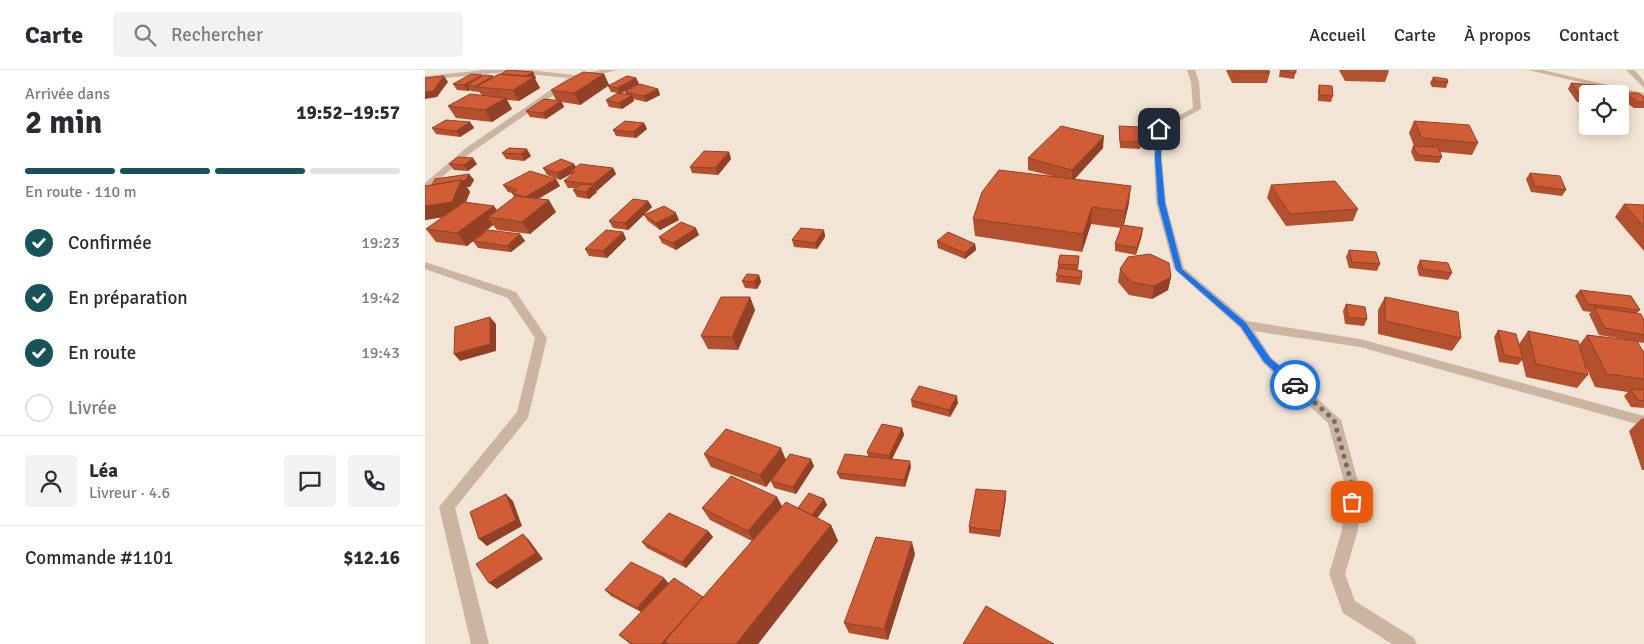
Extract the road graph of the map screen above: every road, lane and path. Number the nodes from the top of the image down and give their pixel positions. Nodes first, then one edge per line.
1 (614, 70) edge
2 (1191, 70) edge
3 (1531, 70) edge
4 (1631, 70) edge
5 (572, 73) edge
6 (425, 78) edge
7 (1644, 86) edge
8 (1644, 95) edge
9 (425, 188) edge
10 (425, 265) edge
11 (1243, 325) junction
12 (1644, 421) edge
13 (480, 644) edge
14 (1408, 644) edge

1 - 5 street
2 - 11 street
3 - 8 street
4 - 7 street
5 - 6 street
5 - 9 street
10 - 13 street
11 - 12 street
11 - 14 street

